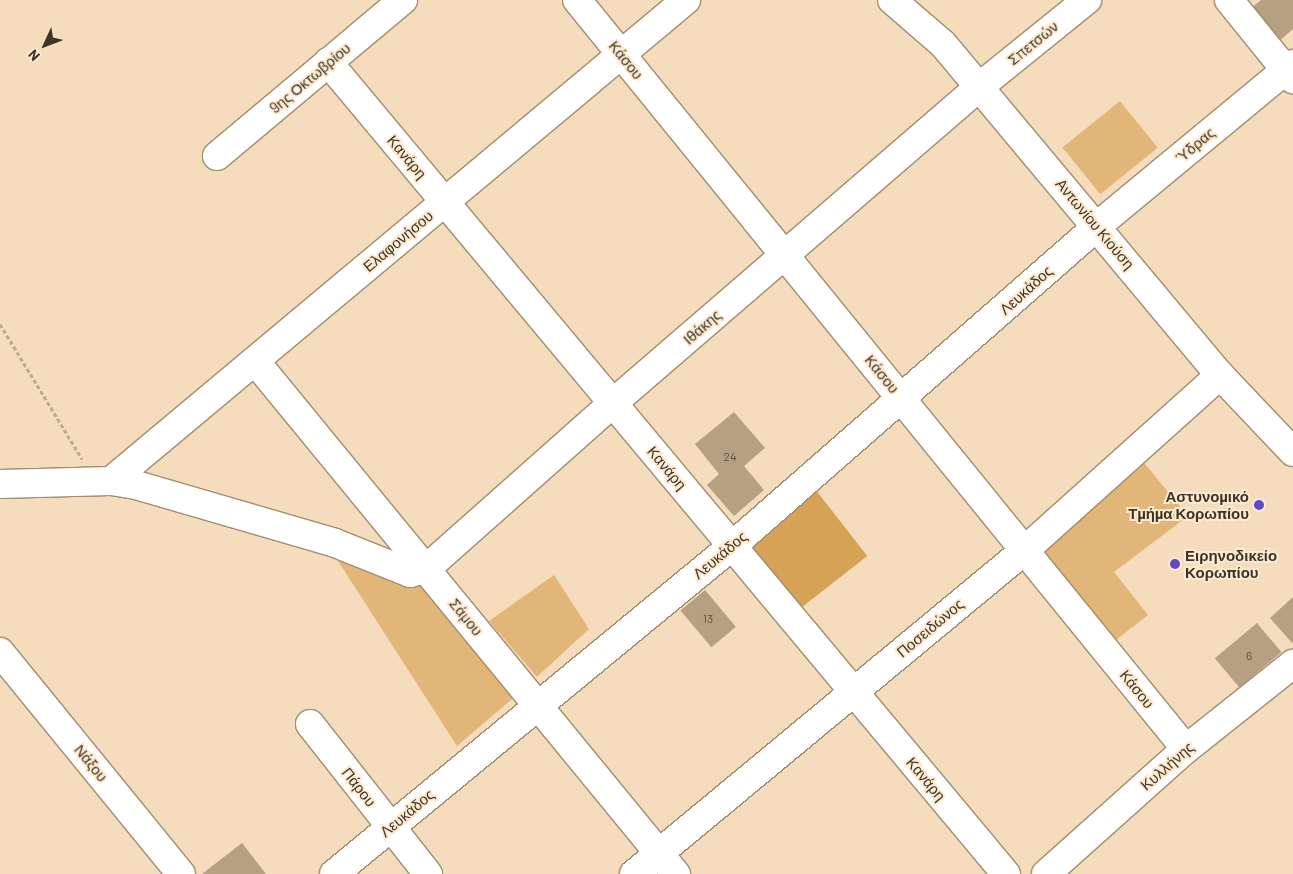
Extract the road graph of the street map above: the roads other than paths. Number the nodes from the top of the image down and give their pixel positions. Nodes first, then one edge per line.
1 (403, 0) edge
2 (577, 0) edge
3 (686, 0) edge
4 (892, 0) edge
5 (1087, 0) edge
6 (1229, 0) edge
7 (621, 54) junction
8 (328, 62) junction
9 (1291, 71) edge
10 (979, 87) junction
11 (217, 156) dead end
12 (445, 202) junction
13 (1097, 226) junction
14 (785, 256) junction
15 (255, 360) junction
16 (1220, 375) junction
17 (902, 399) junction
18 (613, 403) junction
19 (1293, 452) edge
20 (102, 482) junction
21 (0, 484) edge
22 (732, 546) junction
23 (1025, 550) junction
24 (426, 569) junction
25 (0, 652) edge
26 (1293, 664) edge
27 (854, 692) junction
28 (537, 705) junction
29 (310, 724) dead end
30 (1186, 749) junction
31 (390, 827) junction
32 (659, 853) junction
33 (182, 874) edge
34 (334, 874) edge
35 (428, 874) edge
36 (634, 874) edge
37 (676, 874) edge
38 (1006, 874) edge
39 (1046, 874) edge

1 - 8 street, 9ης Οκτωβρίου
2 - 7 street, Κάσου
3 - 7 street, Ελαφονήσου
4 - 10 street, Αντωνίου Κιούση
5 - 10 street, Σπετσών
6 - 9 street
7 - 12 street, Ελαφονήσου
7 - 14 street, Κάσου
8 - 11 street, 9ης Οκτωβρίου
8 - 12 street, Κανάρη
9 - 13 street, Ύδρας
10 - 13 street, Αντωνίου Κιούση
10 - 14 street, Ιθάκης
12 - 15 street, Ελαφονήσου
12 - 18 street, Κανάρη
13 - 16 street, Αντωνίου Κιούση
13 - 17 street, Λευκάδος
14 - 17 street, Κάσου
14 - 18 street, Ιθάκης
15 - 20 street, Ελαφονήσου
15 - 24 street, Σάμου
16 - 19 street, Αντωνίου Κιούση
16 - 23 street, Ποσειδώνος
17 - 22 street, Λευκάδος
17 - 23 street, Κάσου
18 - 22 street, Κανάρη
18 - 24 street, Ιθάκης
20 - 21 street
20 - 24 street
22 - 27 street, Κανάρη
22 - 28 street, Λευκάδος
23 - 27 street, Ποσειδώνος
23 - 30 street, Κάσου
24 - 28 street, Σάμου
25 - 33 street, Νάξου
26 - 30 street, Κυλλήνης
27 - 32 street, Ποσειδώνος
27 - 38 street, Κανάρη
28 - 31 street, Λευκάδος
28 - 32 street, Σάμου
29 - 31 street, Πάρου
30 - 39 street, Κυλλήνης
31 - 34 street, Λευκάδος
31 - 35 street, Πάρου
32 - 36 street, Ποσειδώνος
32 - 37 street, Σάμου

